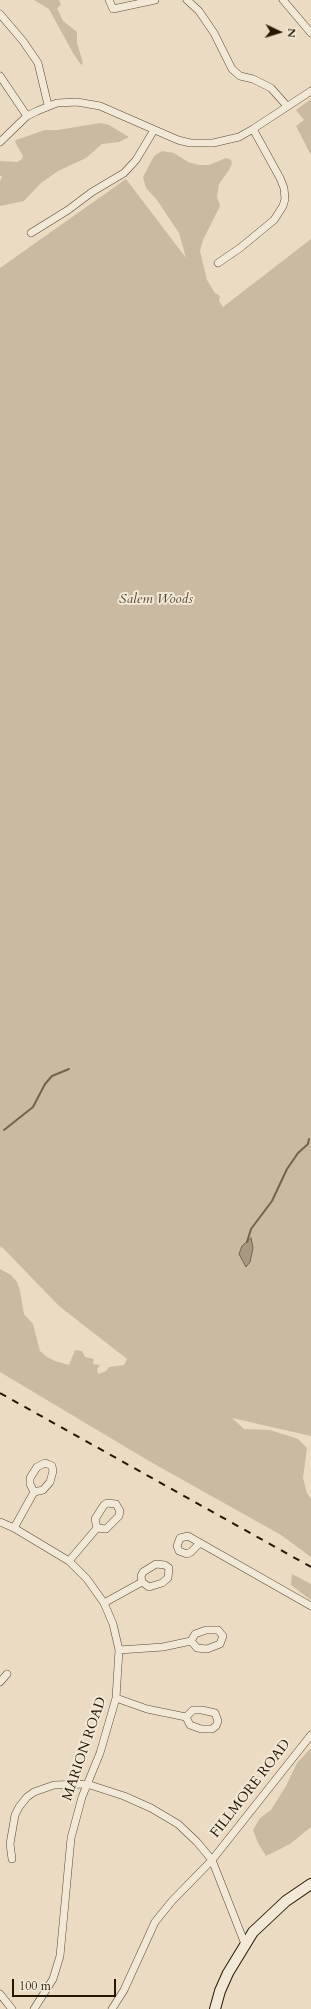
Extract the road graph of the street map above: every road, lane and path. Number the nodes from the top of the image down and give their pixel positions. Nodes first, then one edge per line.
1 (109, 0) edge
2 (155, 0) edge
3 (187, 0) edge
4 (283, 0) edge
5 (0, 14) edge
6 (311, 33) edge
7 (0, 76) edge
8 (311, 91) edge
9 (48, 105) junction
10 (287, 106) junction
11 (27, 116) junction
12 (253, 129) junction
13 (154, 130) junction
14 (0, 141) edge
15 (31, 233) dead end
16 (218, 263) dead end
17 (34, 1492) dead end
18 (0, 1522) edge
19 (14, 1528) junction
20 (96, 1528) dead end
21 (200, 1543) dead end
22 (70, 1561) junction
23 (142, 1582) dead end
24 (104, 1603) junction
25 (311, 1606) edge
26 (191, 1641) dead end
27 (120, 1650) junction
28 (7, 1674) dead end
29 (0, 1682) edge
30 (116, 1698) junction
31 (186, 1716) dead end
32 (311, 1735) edge
33 (87, 1784) junction
34 (12, 1859) dead end
35 (212, 1860) junction
36 (311, 1884) edge
37 (245, 1944) junction
38 (0, 1994) edge
39 (12, 2009) edge
40 (34, 2009) edge
41 (112, 2009) edge
42 (215, 2009) edge

1 - 2 street
3 - 10 street
4 - 6 street
5 - 9 street
7 - 11 street
8 - 10 street
9 - 11 street
9 - 13 street
10 - 12 street
11 - 14 street
12 - 13 street
12 - 16 street
13 - 15 street
17 - 19 street
18 - 19 street, MARION ROAD
19 - 22 street, MARION ROAD
20 - 22 street
21 - 25 street
22 - 24 street, MARION ROAD
23 - 24 street
24 - 27 street, MARION ROAD
26 - 27 street
27 - 30 street, MARION ROAD
28 - 29 street
30 - 31 street
30 - 33 street, MARION ROAD
32 - 35 street, FILLMORE ROAD
33 - 34 street
33 - 35 street
33 - 40 street, MARION ROAD
35 - 37 street
35 - 41 street, FILLMORE ROAD
36 - 37 main road
37 - 42 main road
38 - 39 street

